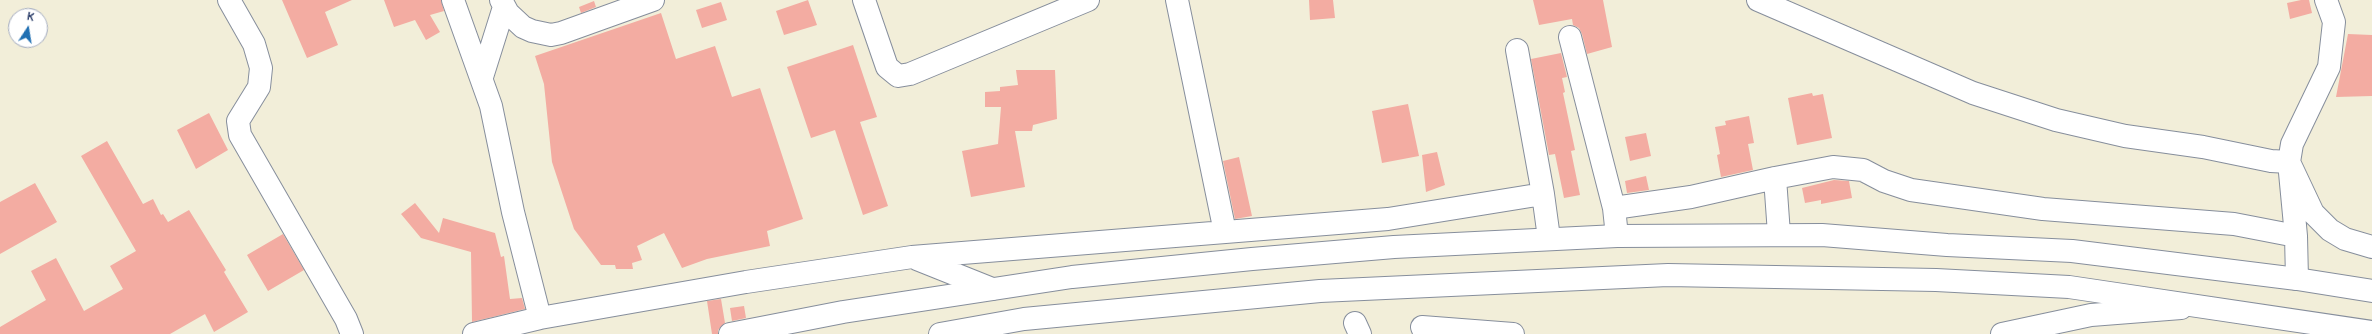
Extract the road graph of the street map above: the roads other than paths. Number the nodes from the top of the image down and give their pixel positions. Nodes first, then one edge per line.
1 (229, 0) edge
2 (453, 0) edge
3 (653, 0) edge
4 (864, 0) edge
5 (1088, 0) edge
6 (1177, 0) edge
7 (1758, 0) edge
8 (2326, 0) edge
9 (503, 4) edge
10 (1570, 37) dead end
11 (1517, 50) dead end
12 (482, 77) junction
13 (2290, 162) junction
14 (1775, 178) junction
15 (1543, 194) junction
16 (1614, 208) junction
17 (1225, 232) junction
18 (1779, 234) junction
19 (1617, 236) junction
20 (2296, 236) junction
21 (1549, 238) junction
22 (2372, 247) edge
23 (912, 257) junction
24 (2297, 279) junction
25 (992, 289) junction
26 (2372, 291) edge
27 (2204, 306) junction
28 (540, 318) junction
29 (1424, 331) edge
30 (2372, 332) edge
31 (352, 334) edge
32 (474, 334) edge
33 (730, 334) edge
34 (940, 334) edge
35 (1513, 334) edge
36 (2002, 334) edge

1 - 31 main road
2 - 12 main road
3 - 9 main road
4 - 5 main road
6 - 17 main road
7 - 13 main road
8 - 13 main road
9 - 12 main road
10 - 16 main road
11 - 15 main road
12 - 28 main road
13 - 20 main road
13 - 22 main road
14 - 16 main road
14 - 18 main road
14 - 20 main road
15 - 17 main road
15 - 21 main road
16 - 19 main road
17 - 23 main road
18 - 19 main road
18 - 24 main road
19 - 21 main road
20 - 24 main road
21 - 25 main road
23 - 25 main road
23 - 28 main road
24 - 26 main road
25 - 33 main road
27 - 30 main road
27 - 34 main road
27 - 36 main road
28 - 32 main road
29 - 35 main road

